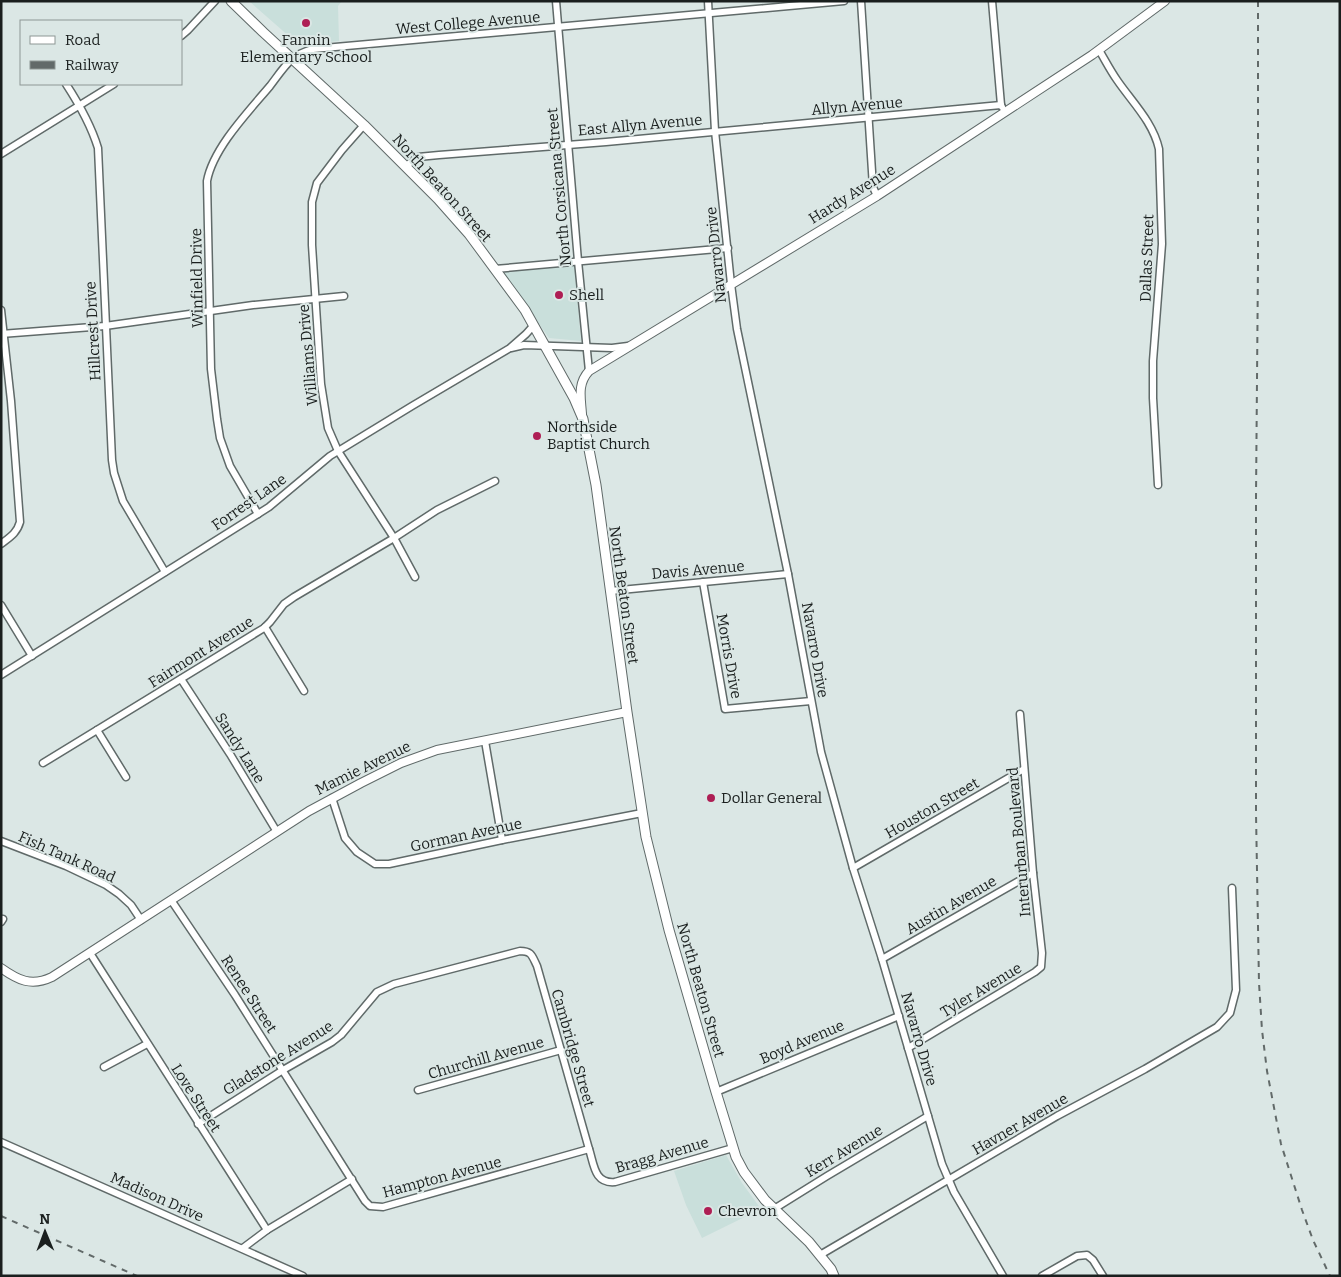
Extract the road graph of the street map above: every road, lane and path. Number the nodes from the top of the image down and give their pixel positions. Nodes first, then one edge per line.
1 (214, 1) edge
2 (232, 1) edge
3 (556, 1) edge
4 (708, 1) edge
5 (844, 1) edge
6 (860, 1) edge
7 (992, 1) edge
8 (1165, 1) edge
9 (709, 13) junction
10 (558, 27) junction
11 (182, 35) edge
12 (1099, 50) junction
13 (292, 59) junction
14 (67, 85) edge
15 (112, 85) edge
16 (1001, 105) junction
17 (80, 106) junction
18 (1006, 112) junction
19 (868, 118) junction
20 (364, 125) junction
21 (715, 131) junction
22 (568, 144) junction
23 (1, 154) edge
24 (406, 166) junction
25 (877, 196) junction
26 (728, 248) junction
27 (578, 261) junction
28 (495, 269) junction
29 (731, 284) junction
30 (344, 296) dead end
31 (315, 298) junction
32 (1, 310) edge
33 (210, 311) junction
34 (534, 325) junction
35 (105, 326) junction
36 (2, 334) edge
37 (546, 345) junction
38 (629, 346) junction
39 (586, 347) junction
40 (510, 348) junction
41 (589, 370) junction
42 (583, 419) junction
43 (338, 451) junction
44 (495, 481) dead end
45 (1158, 485) dead end
46 (258, 514) junction
47 (394, 538) junction
48 (1, 544) edge
49 (166, 572) junction
50 (788, 574) junction
51 (414, 577) dead end
52 (703, 582) junction
53 (610, 591) junction
54 (1, 605) edge
55 (265, 627) junction
56 (32, 656) junction
57 (1, 675) edge
58 (181, 679) junction
59 (304, 691) dead end
60 (811, 701) junction
61 (627, 712) junction
62 (1020, 714) dead end
63 (97, 730) junction
64 (485, 741) junction
65 (43, 763) dead end
66 (1024, 768) junction
67 (126, 776) dead end
68 (332, 798) junction
69 (642, 813) junction
70 (277, 832) junction
71 (502, 840) junction
72 (1, 841) edge
73 (853, 868) junction
74 (1033, 873) junction
75 (1232, 888) dead end
76 (171, 900) junction
77 (141, 920) junction
78 (90, 953) junction
79 (532, 955) joint
80 (882, 959) junction
81 (1041, 967) joint
82 (1, 968) edge
83 (899, 1016) junction
84 (147, 1044) junction
85 (908, 1048) junction
86 (561, 1050) junction
87 (104, 1067) dead end
88 (283, 1070) junction
89 (418, 1090) dead end
90 (716, 1092) junction
91 (928, 1116) junction
92 (198, 1124) junction
93 (1, 1142) edge
94 (589, 1148) junction
95 (733, 1148) junction
96 (352, 1179) junction
97 (948, 1180) junction
98 (774, 1209) junction
99 (267, 1230) junction
100 (243, 1248) junction
101 (820, 1255) junction
102 (303, 1276) edge
103 (834, 1276) edge
104 (1003, 1276) edge
105 (1042, 1276) edge
106 (1103, 1276) edge

1 - 11 street
2 - 13 main road, North Beaton Street
3 - 10 street, North Corsicana Street
4 - 9 street, Navarro Drive
5 - 9 street, West College Avenue
6 - 19 street
7 - 16 street
8 - 12 street, Hardy Avenue
9 - 10 street, West College Avenue
9 - 21 street, Navarro Drive
10 - 13 street, West College Avenue
10 - 22 street, North Corsicana Street
12 - 18 street, Hardy Avenue
12 - 45 street, Dallas Street
13 - 20 main road, North Beaton Street
13 - 33 street, Winfield Drive
14 - 17 street, Hillcrest Drive
15 - 17 street
16 - 18 street
16 - 19 street, Allyn Avenue
17 - 23 street
17 - 35 street, Hillcrest Drive
18 - 25 street, Hardy Avenue
19 - 21 street, Allyn Avenue
19 - 25 street
20 - 24 main road, North Beaton Street
20 - 31 street, Williams Drive
21 - 22 street, East Allyn Avenue
21 - 26 street, Navarro Drive
22 - 24 street, East Allyn Avenue
22 - 27 street, North Corsicana Street
24 - 28 main road, North Beaton Street
25 - 29 street, Hardy Avenue
26 - 27 street
26 - 29 street, Navarro Drive
27 - 28 street
27 - 39 street, North Corsicana Street
28 - 34 main road, North Beaton Street
29 - 38 street, Hardy Avenue
29 - 50 street, Navarro Drive
30 - 31 street
31 - 33 street
31 - 43 street, Williams Drive
32 - 36 street
33 - 35 street
33 - 46 street, Winfield Drive
34 - 37 main road, North Beaton Street
34 - 40 street, Forrest Lane
35 - 36 street
35 - 49 street, Hillcrest Drive
36 - 48 street
37 - 39 street, Forrest Lane
37 - 40 street, Forrest Lane
37 - 42 main road, North Beaton Street
38 - 39 street, Forrest Lane
38 - 41 street, Hardy Avenue
39 - 41 street, North Corsicana Street
40 - 43 street, Forrest Lane
41 - 42 street
42 - 53 main road, North Beaton Street
43 - 46 street, Forrest Lane
43 - 47 street, Williams Drive
44 - 47 street, Fairmont Avenue
46 - 49 street, Forrest Lane
47 - 51 street, Williams Drive
47 - 55 street, Fairmont Avenue
49 - 56 street, Forrest Lane
50 - 52 street, Davis Avenue
50 - 60 street, Navarro Drive
52 - 53 street, Davis Avenue
52 - 60 street, Morris Drive
53 - 61 main road, North Beaton Street
54 - 56 street
55 - 58 street, Fairmont Avenue
55 - 59 street
56 - 57 street, Forrest Lane
58 - 63 street, Fairmont Avenue
58 - 70 street, Sandy Lane
60 - 73 street, Navarro Drive
61 - 64 street, Mamie Avenue
61 - 69 main road, North Beaton Street
62 - 66 street, Interurban Boulevard
63 - 65 street, Fairmont Avenue
63 - 67 street
64 - 68 street, Mamie Avenue
64 - 71 street
66 - 73 street, Houston Street
66 - 74 street, Interurban Boulevard
68 - 70 street, Mamie Avenue
68 - 71 street, Gorman Avenue
69 - 71 street, Gorman Avenue
69 - 90 main road, North Beaton Street
70 - 76 street, Mamie Avenue
72 - 77 street, Fish Tank Road
73 - 80 street, Navarro Drive
74 - 80 street, Austin Avenue
74 - 81 street, Interurban Boulevard
75 - 97 street, Havner Avenue
76 - 77 street, Mamie Avenue
76 - 88 street, Renee Street
77 - 78 street, Mamie Avenue
78 - 82 street, Mamie Avenue
78 - 84 street, Love Street
79 - 86 street, Cambridge Street
79 - 88 street, Gladstone Avenue
80 - 83 street, Navarro Drive
81 - 85 street, Tyler Avenue
83 - 85 street, Navarro Drive
83 - 90 street, Boyd Avenue
84 - 87 street
84 - 92 street, Love Street
85 - 91 street, Navarro Drive
86 - 89 street, Churchill Avenue
86 - 94 street, Cambridge Street
88 - 92 street, Gladstone Avenue
88 - 96 street, Renee Street
90 - 95 main road, North Beaton Street
91 - 97 street, Navarro Drive
91 - 98 street, Kerr Avenue
92 - 99 street, Love Street
93 - 100 street, Madison Drive
94 - 95 street, Bragg Avenue
94 - 96 street, Hampton Avenue
95 - 98 main road, North Beaton Street
96 - 99 street
97 - 101 street, Havner Avenue
97 - 104 street, Navarro Drive
98 - 101 main road, North Beaton Street
99 - 100 street
100 - 102 street, Madison Drive
101 - 103 main road, North Beaton Street
105 - 106 street

